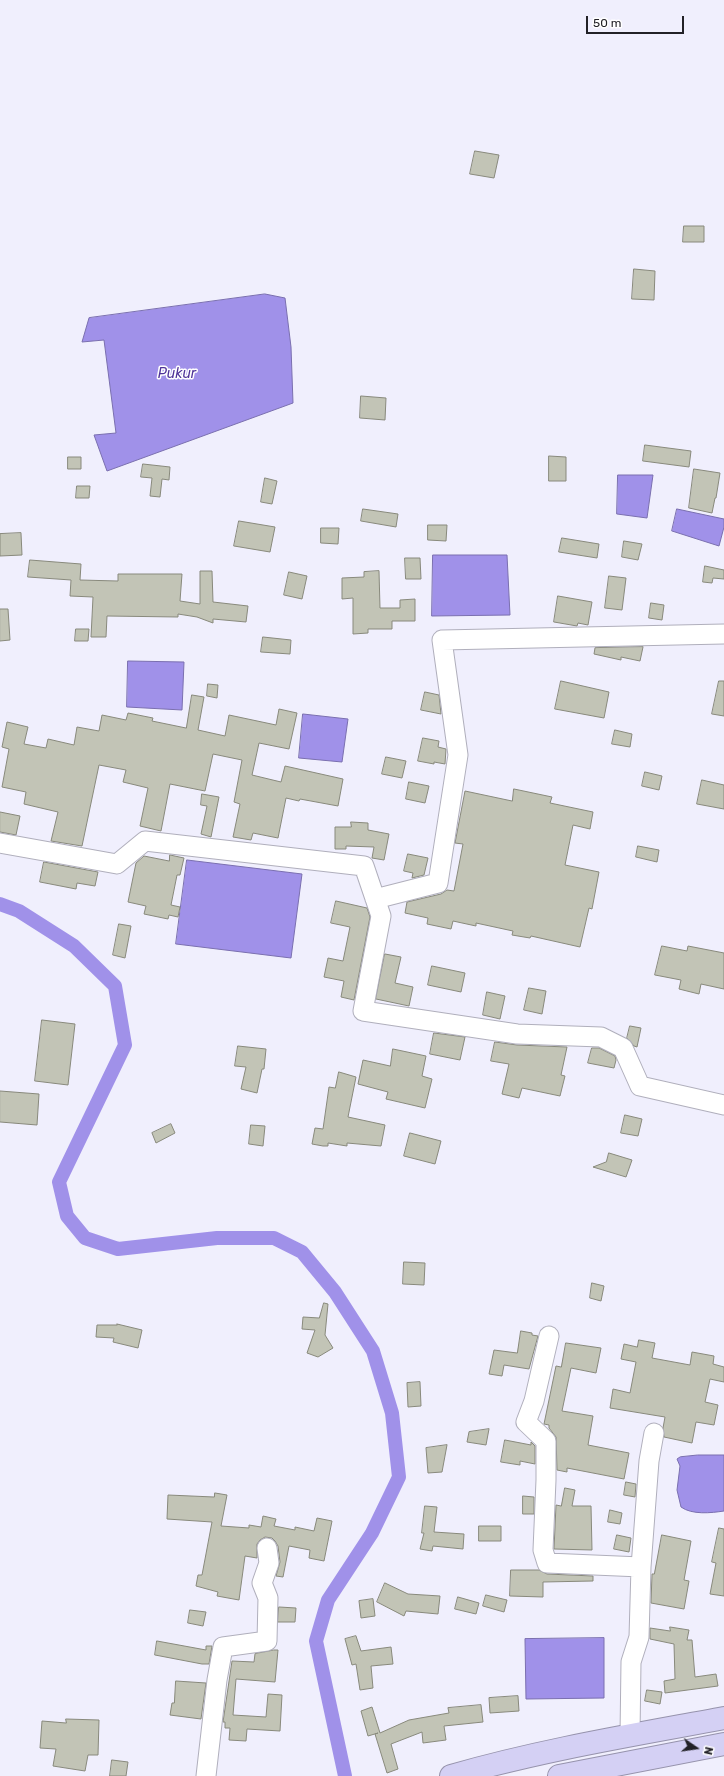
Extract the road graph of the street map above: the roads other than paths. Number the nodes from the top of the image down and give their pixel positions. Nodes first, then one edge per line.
1 (724, 634) edge
2 (0, 843) edge
3 (375, 899) junction
4 (724, 1105) edge
5 (549, 1336) dead end
6 (654, 1433) dead end
7 (267, 1548) dead end
8 (641, 1567) junction
9 (724, 1718) edge
10 (630, 1735) junction
11 (724, 1744) edge
12 (206, 1776) edge
13 (451, 1776) edge
14 (559, 1776) edge

1 - 3 street
2 - 3 street
3 - 4 street
5 - 8 street
6 - 8 street
7 - 12 street
8 - 10 street
9 - 10 highway
10 - 13 highway
11 - 14 highway

